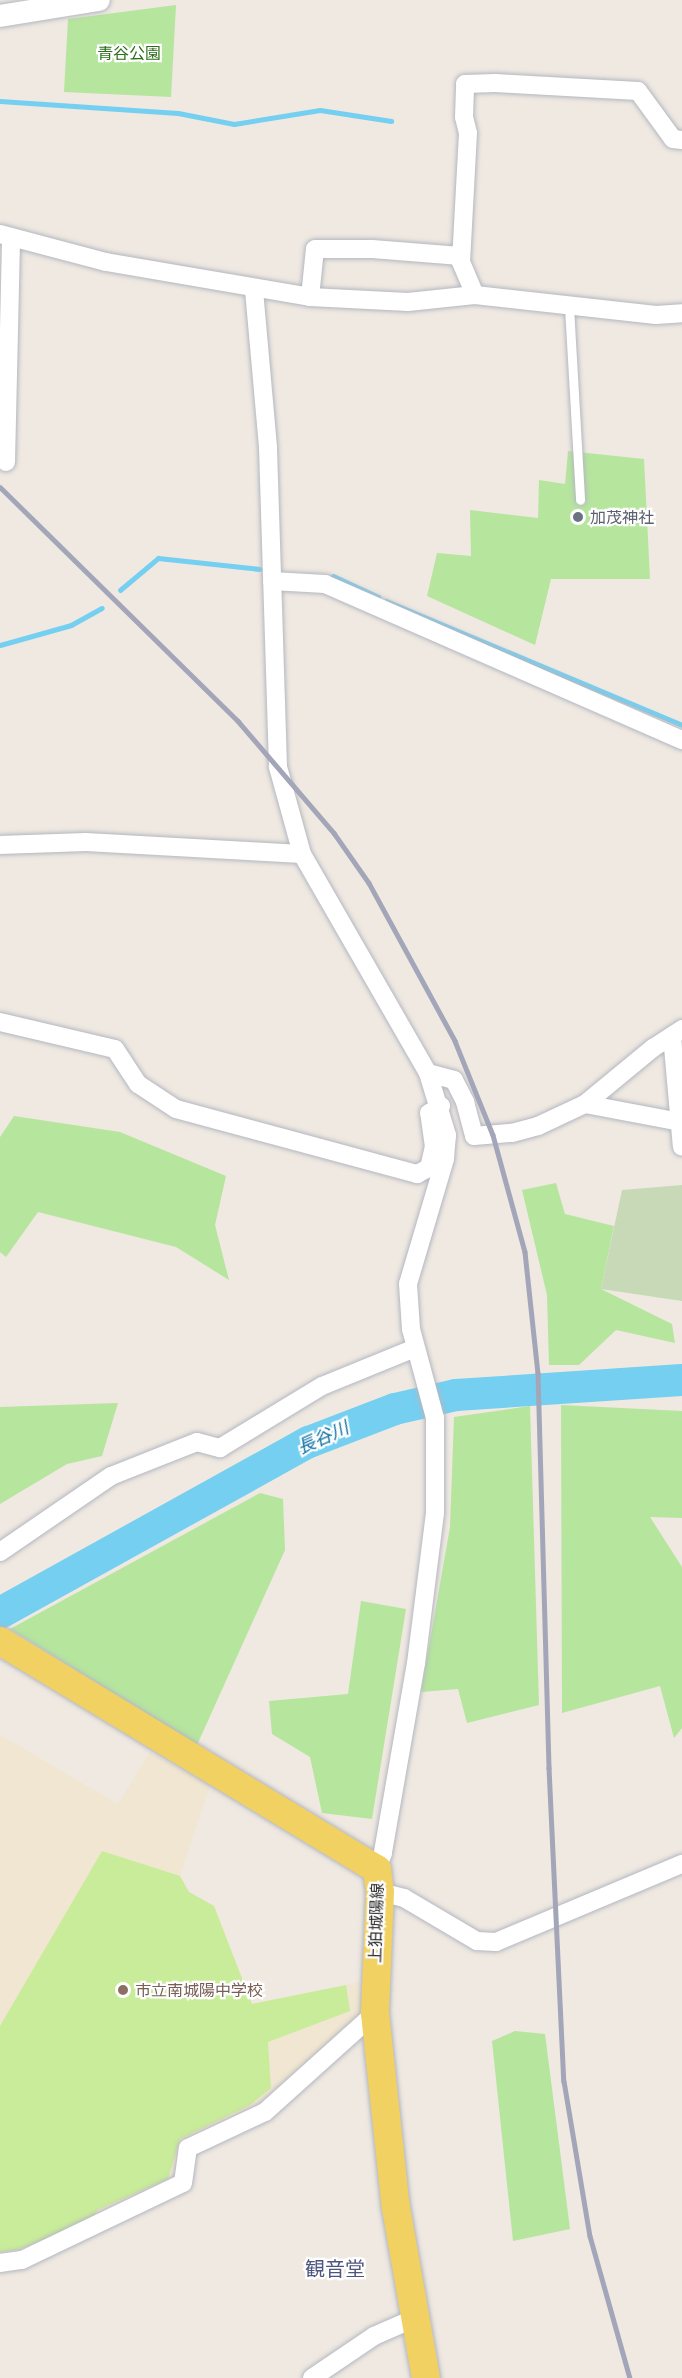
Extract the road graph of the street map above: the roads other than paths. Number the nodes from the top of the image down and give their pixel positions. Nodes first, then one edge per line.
1 (99, 0) edge
2 (0, 16) edge
3 (682, 140) edge
4 (6, 236) edge
5 (461, 256) junction
6 (254, 290) junction
7 (475, 295) junction
8 (310, 297) junction
9 (568, 307) junction
10 (682, 313) edge
11 (6, 462) dead end
12 (580, 500) dead end
13 (272, 581) junction
14 (682, 740) edge
15 (0, 845) edge
16 (302, 854) junction
17 (0, 1022) edge
18 (677, 1032) edge
19 (428, 1073) junction
20 (585, 1104) junction
21 (441, 1106) junction
22 (680, 1122) junction
23 (682, 1147) edge
24 (415, 1348) junction
25 (0, 1552) edge
26 (0, 1641) edge
27 (682, 1864) edge
28 (378, 1880) junction
29 (375, 2013) junction
30 (0, 2263) edge
31 (414, 2318) junction
32 (312, 2378) edge
33 (426, 2378) edge

1 - 2 street
3 - 5 street
4 - 6 street
4 - 11 street
5 - 7 street
5 - 8 street
6 - 8 street
6 - 13 street
7 - 8 street
7 - 9 street
9 - 10 street
9 - 12 lane
13 - 14 street
13 - 16 street
15 - 16 street
16 - 19 street
17 - 21 street
18 - 20 street
18 - 22 street
19 - 20 street
19 - 21 street
20 - 22 street
21 - 24 street
22 - 23 street
24 - 25 street
24 - 28 street
26 - 28 main road, 上狛城陽線
27 - 28 street
28 - 29 main road, 上狛城陽線
29 - 30 street
29 - 31 main road, 上狛城陽線
31 - 32 street
31 - 33 main road, 上狛城陽線

